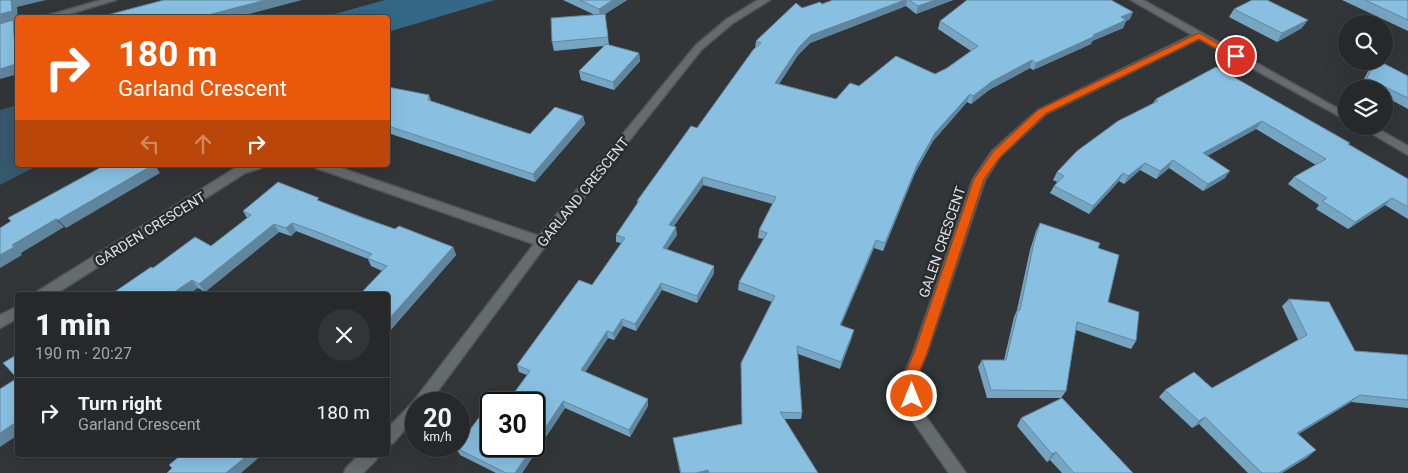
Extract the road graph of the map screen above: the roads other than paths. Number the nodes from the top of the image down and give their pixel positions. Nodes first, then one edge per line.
1 (108, 0) edge
2 (766, 0) edge
3 (1136, 0) edge
4 (53, 15) edge
5 (1199, 35) junction
6 (1338, 112) edge
7 (1380, 135) edge
8 (1408, 150) edge
9 (251, 167) edge
10 (326, 167) edge
11 (542, 242) junction
12 (48, 292) edge
13 (15, 313) edge
14 (0, 322) edge
15 (428, 392) edge
16 (405, 419) edge
17 (390, 436) edge
18 (368, 457) edge
19 (352, 473) edge
20 (958, 473) edge

1 - 4 street
2 - 11 street, GARLAND CRESCENT
3 - 5 street
5 - 6 street
5 - 20 street, GALEN CRESCENT
7 - 8 street
9 - 12 street, GARDEN CRESCENT
10 - 11 street
11 - 15 street, GARLAND CRESCENT
13 - 14 street
16 - 17 street
18 - 19 street

